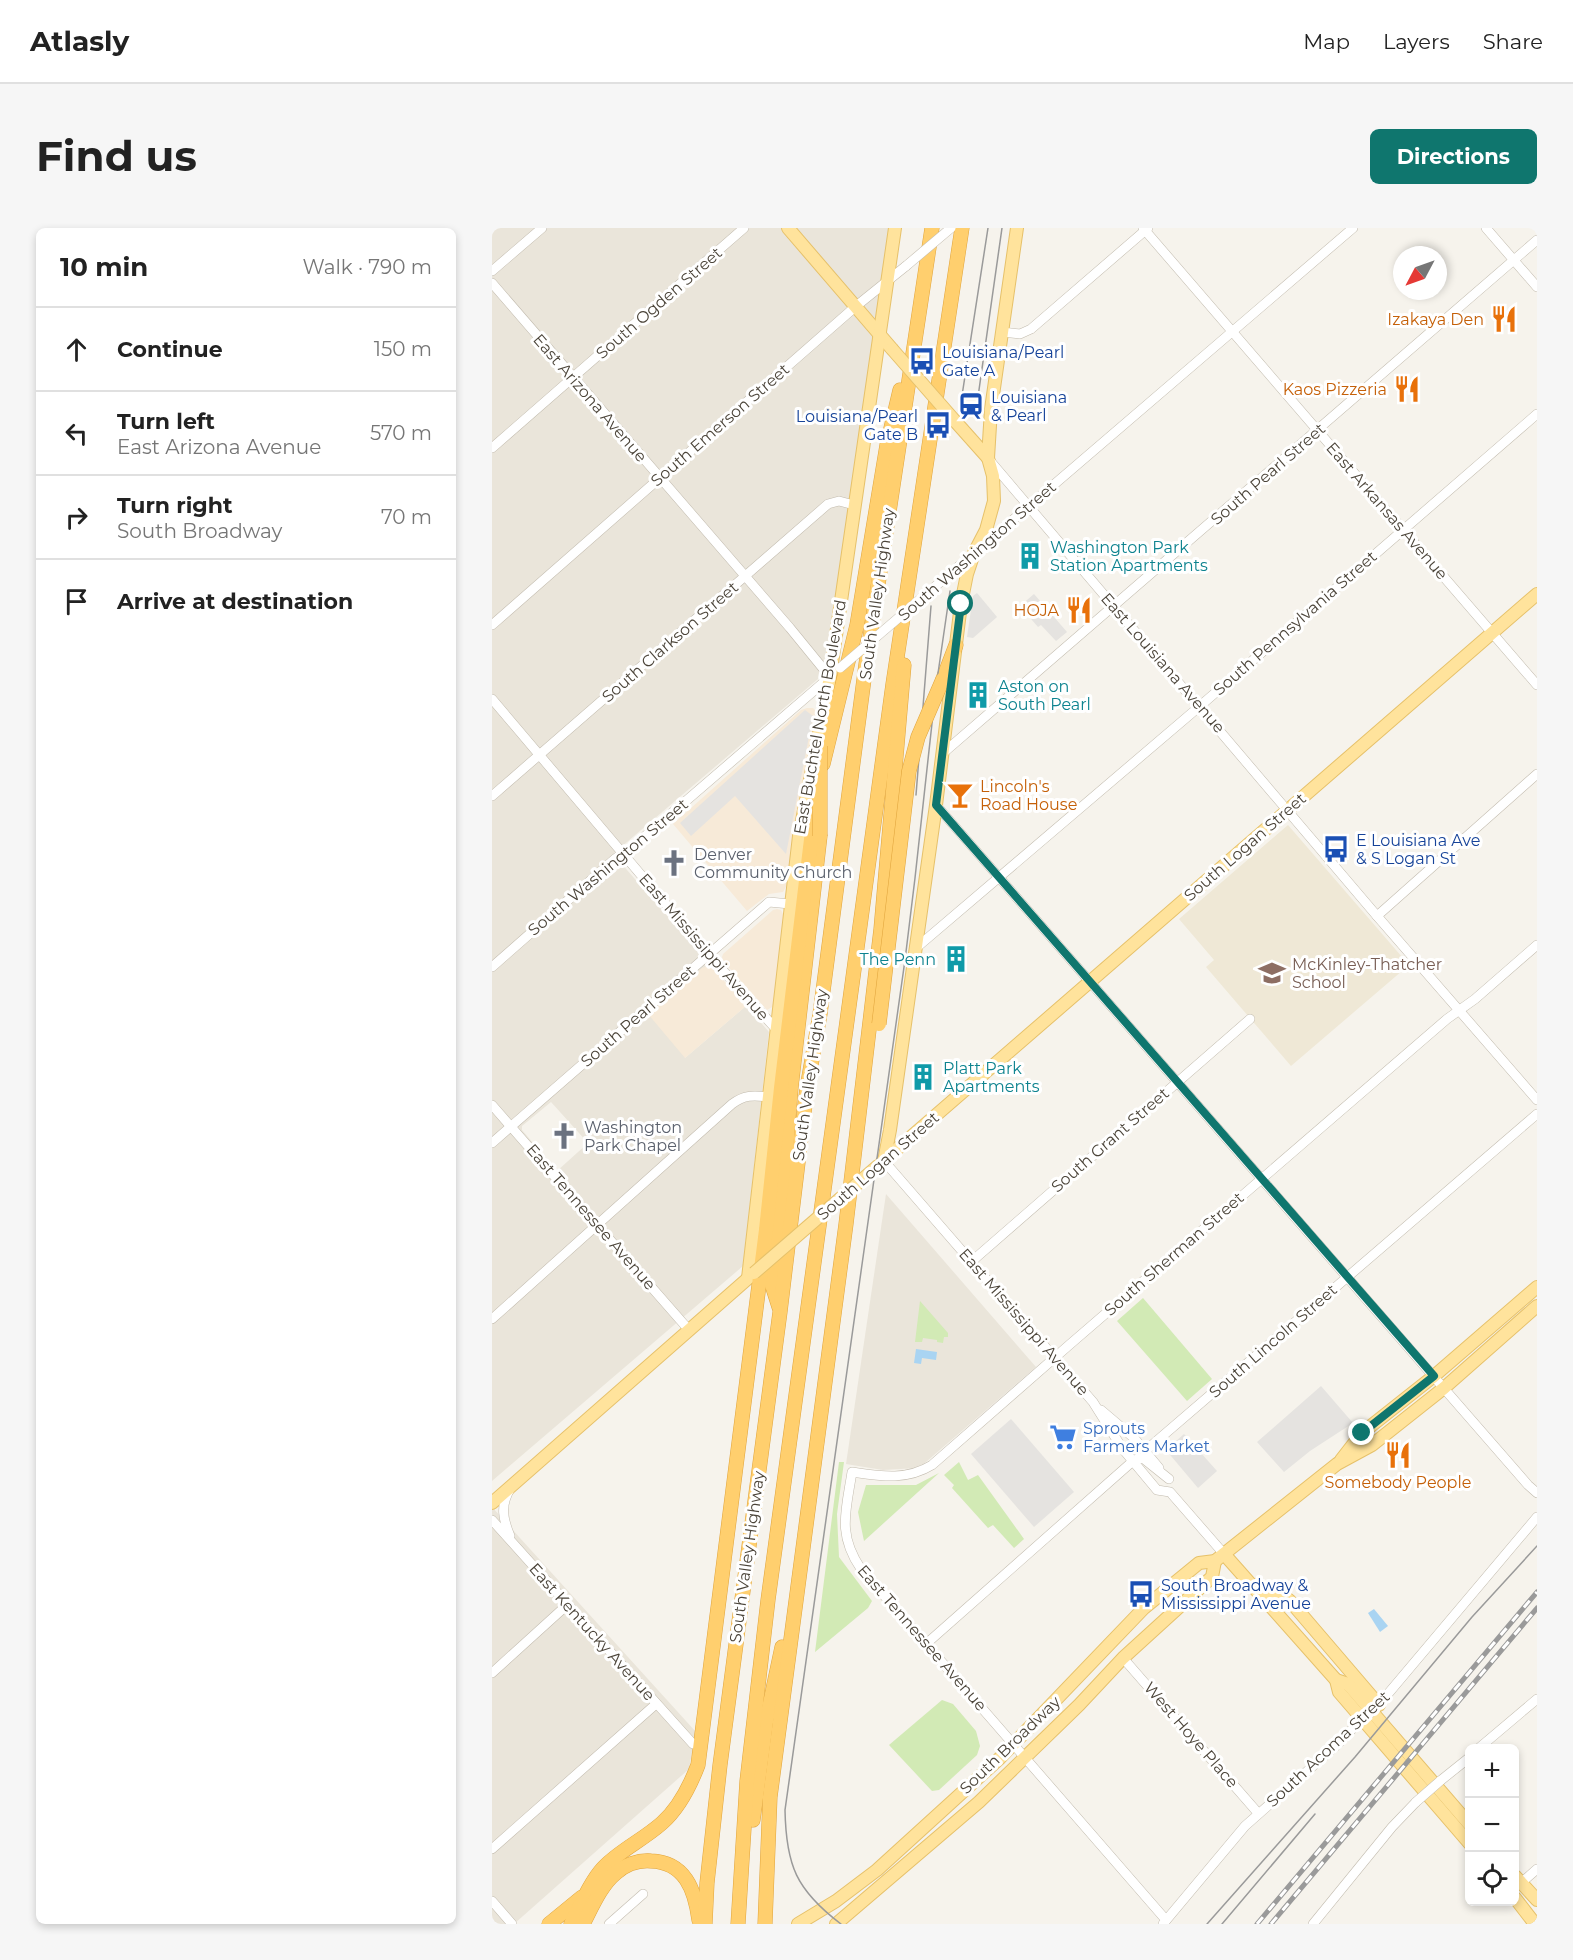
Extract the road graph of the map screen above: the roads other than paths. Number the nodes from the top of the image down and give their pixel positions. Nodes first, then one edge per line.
1 (542, 228) edge
2 (744, 228) edge
3 (788, 228) edge
4 (895, 228) edge
5 (932, 228) edge
6 (951, 228) edge
7 (962, 228) edge
8 (1017, 228) edge
9 (1353, 228) edge
10 (1486, 228) edge
11 (1146, 229) edge
12 (1537, 240) edge
13 (1514, 260) junction
14 (492, 271) edge
15 (888, 280) junction
16 (492, 283) edge
17 (1537, 287) edge
18 (855, 307) junction
19 (919, 309) junction
20 (1232, 331) junction
21 (1002, 332) junction
22 (880, 335) junction
23 (573, 378) junction
24 (1537, 414) edge
25 (1318, 431) junction
26 (492, 447) edge
27 (988, 458) junction
28 (659, 478) junction
29 (854, 505) junction
30 (1029, 507) junction
31 (1403, 529) junction
32 (914, 549) junction
33 (974, 554) junction
34 (745, 577) junction
35 (1537, 594) edge
36 (1114, 606) junction
37 (492, 625) edge
38 (1492, 632) junction
39 (956, 645) junction
40 (830, 677) junction
41 (1537, 685) edge
42 (492, 699) edge
43 (1200, 706) junction
44 (821, 726) junction
45 (942, 754) junction
46 (539, 755) junction
47 (1537, 774) edge
48 (492, 796) edge
49 (936, 805) junction
50 (1287, 811) junction
51 (624, 854) junction
52 (1000, 878) junction
53 (790, 904) junction
54 (1377, 916) junction
55 (1537, 945) edge
56 (916, 948) junction
57 (708, 954) junction
58 (492, 967) edge
59 (1090, 981) junction
60 (1460, 1010) junction
61 (1250, 1019) dead end
62 (776, 1029) junction
63 (1178, 1082) junction
64 (768, 1097) junction
65 (1537, 1100) edge
66 (492, 1105) edge
67 (1537, 1114) edge
68 (511, 1127) junction
69 (492, 1143) edge
70 (882, 1163) junction
71 (1262, 1178) junction
72 (846, 1224) junction
73 (598, 1226) junction
74 (971, 1262) junction
75 (751, 1276) junction
76 (1347, 1276) junction
77 (1537, 1287) edge
78 (1537, 1306) edge
79 (780, 1312) junction
80 (492, 1319) edge
81 (689, 1329) junction
82 (1054, 1357) junction
83 (1434, 1376) junction
84 (1444, 1388) junction
85 (1093, 1402) junction
86 (1145, 1451) junction
87 (1133, 1461) junction
88 (1337, 1464) junction
89 (852, 1472) joint
90 (1537, 1477) edge
91 (1169, 1479) junction
92 (513, 1484) junction
93 (1528, 1485) junction
94 (1170, 1492) junction
95 (1537, 1492) edge
96 (492, 1503) edge
97 (1537, 1517) edge
98 (492, 1520) edge
99 (807, 1521) junction
100 (513, 1544) junction
101 (1220, 1558) junction
102 (1260, 1594) junction
103 (567, 1605) junction
104 (926, 1644) junction
105 (1123, 1658) junction
106 (492, 1673) edge
107 (1336, 1680) junction
108 (1537, 1699) edge
109 (656, 1704) junction
110 (1377, 1707) junction
111 (693, 1744) dead end
112 (1013, 1744) junction
113 (1485, 1744) edge
114 (1025, 1758) junction
115 (1465, 1760) edge
116 (1258, 1813) junction
117 (1465, 1819) edge
118 (1455, 1827) junction
119 (1465, 1835) edge
120 (1465, 1838) edge
121 (492, 1849) edge
122 (1537, 1869) edge
123 (1519, 1879) edge
124 (1519, 1882) edge
125 (588, 1892) junction
126 (643, 1894) dead end
127 (1537, 1900) edge
128 (492, 1901) edge
129 (740, 1902) junction
130 (1519, 1903) edge
131 (840, 1922) edge
132 (1165, 1922) edge
133 (512, 1924) edge
134 (549, 1924) edge
135 (571, 1924) edge
136 (582, 1924) edge
137 (609, 1924) edge
138 (700, 1924) edge
139 (705, 1924) edge
140 (738, 1924) edge
141 (765, 1924) edge
142 (798, 1924) edge
143 (1313, 1924) edge
144 (1535, 1924) edge

1 - 14 street
2 - 23 street, South Ogden Street
3 - 18 main road, East Louisiana Avenue
4 - 15 main road, East Buchtel North Boulevard
5 - 19 highway, South Valley Highway
6 - 15 street, South Emerson Street, bridge
7 - 32 highway, South Valley Highway
8 - 21 main road
9 - 20 street, South Washington Street
10 - 13 street
11 - 20 street, East Arkansas Avenue
11 - 21 street
12 - 13 street, South Pearl Street
13 - 17 street
13 - 25 street, South Pearl Street
15 - 18 street, South Emerson Street
15 - 22 main road, East Buchtel North Boulevard
16 - 23 street, East Arizona Avenue
18 - 22 main road, East Louisiana Avenue
18 - 28 street, South Emerson Street
19 - 79 highway, South Valley Highway
19 - 125 highway
20 - 25 street, East Arkansas Avenue
20 - 30 street, South Washington Street
21 - 27 main road
22 - 27 main road, East Louisiana Avenue, bridge
22 - 29 main road, East Buchtel North Boulevard
23 - 26 street, South Ogden Street
23 - 28 street, East Arizona Avenue
24 - 31 street, South Pennsylvania Street
25 - 31 street, East Arkansas Avenue
25 - 36 street, South Pearl Street
27 - 30 street, East Louisiana Avenue
27 - 33 main road
28 - 34 street, East Arizona Avenue
28 - 37 street, South Emerson Street
29 - 34 street, South Clarkson Street
29 - 40 main road, East Buchtel North Boulevard
30 - 33 street, South Washington Street
30 - 36 street, East Louisiana Avenue
31 - 38 street, East Arkansas Avenue
31 - 43 street, South Pennsylvania Street
32 - 72 highway
32 - 129 highway, South Valley Highway
33 - 39 main road
33 - 40 street, South Washington Street, bridge
34 - 40 street, East Arizona Avenue
34 - 46 street, South Clarkson Street
35 - 38 main road, South Logan Street
36 - 43 street, East Louisiana Avenue
36 - 45 street, South Pearl Street
38 - 41 street, East Arkansas Avenue
38 - 50 main road, South Logan Street
39 - 45 main road
39 - 72 highway, bridge
40 - 44 main road, East Buchtel North Boulevard
40 - 51 street, South Washington Street
42 - 46 street, East Mississippi Avenue
43 - 50 street, East Louisiana Avenue
43 - 52 street, South Pennsylvania Street
44 - 53 main road, East Buchtel North Boulevard
44 - 79 highway, bridge
45 - 49 main road
46 - 48 street, South Clarkson Street
46 - 51 street, East Mississippi Avenue
47 - 54 street
49 - 52 street
49 - 56 main road
50 - 54 street, East Louisiana Avenue
50 - 59 main road, South Logan Street
51 - 57 street, East Mississippi Avenue
51 - 58 street, South Washington Street
52 - 56 street, South Pennsylvania Street
52 - 59 street
53 - 57 street, South Pearl Street
53 - 62 main road, East Buchtel North Boulevard
54 - 60 street, East Louisiana Avenue
55 - 60 street, South Sherman Street
56 - 70 main road
57 - 62 street, East Mississippi Avenue
57 - 68 street, South Pearl Street
59 - 63 street
59 - 70 main road, South Logan Street
60 - 65 street, East Louisiana Avenue
60 - 71 street, South Sherman Street
61 - 63 street, South Grant Street
62 - 64 main road, East Buchtel North Boulevard
63 - 71 street
63 - 74 street, South Grant Street
64 - 73 street
64 - 75 main road, East Buchtel North Boulevard
66 - 68 street, East Tennessee Avenue
67 - 76 street, South Lincoln Street
68 - 69 street, South Pearl Street
68 - 73 street, East Tennessee Avenue
70 - 74 street, East Mississippi Avenue
70 - 75 main road, South Logan Street, bridge
71 - 76 street
71 - 82 street, South Sherman Street
72 - 99 highway
73 - 80 street
73 - 81 street, East Tennessee Avenue
74 - 82 street, East Mississippi Avenue
75 - 81 main road, South Logan Street
76 - 83 street
76 - 86 street, South Lincoln Street
77 - 83 main road, South Broadway
78 - 84 main road, South Broadway
79 - 139 highway, South Valley Highway
81 - 92 main road, South Logan Street
82 - 85 street, East Mississippi Avenue
82 - 89 street, South Sherman Street
83 - 84 street
83 - 88 main road, South Broadway
84 - 88 main road, South Broadway
84 - 93 street
85 - 86 street, East Mississippi Avenue
85 - 87 street, East Mississippi Avenue
86 - 91 street, East Mississippi Avenue
87 - 91 street
87 - 94 street, East Mississippi Avenue
87 - 104 street
88 - 101 main road, South Broadway
89 - 104 street, East Tennessee Avenue
90 - 93 street
91 - 94 street
92 - 96 main road, South Logan Street
92 - 100 street
93 - 95 street
94 - 101 street, East Mississippi Avenue
97 - 110 street, South Acoma Street
98 - 100 street, East Kentucky Avenue
99 - 129 highway
99 - 141 highway
100 - 103 street, East Kentucky Avenue
101 - 102 main road
101 - 105 main road, South Broadway
101 - 112 main road, South Broadway
102 - 107 main road
102 - 110 main road
103 - 106 street
103 - 109 street, East Kentucky Avenue
104 - 112 street, East Tennessee Avenue
105 - 114 main road, South Broadway
105 - 116 street, West Hoye Place
107 - 117 main road
107 - 118 main road
108 - 113 street
109 - 111 street, East Kentucky Avenue
109 - 121 street
110 - 116 street, South Acoma Street, bridge
112 - 114 street, East Tennessee Avenue
112 - 142 main road, South Broadway
114 - 131 main road, South Broadway
114 - 132 street, East Tennessee Avenue
115 - 143 street, bridge
116 - 132 street, South Acoma Street
118 - 119 main road
118 - 120 main road
122 - 123 street
124 - 127 main road
125 - 134 highway
125 - 135 highway
126 - 137 street
128 - 133 street
129 - 140 highway, South Valley Highway
130 - 144 main road
136 - 138 highway

